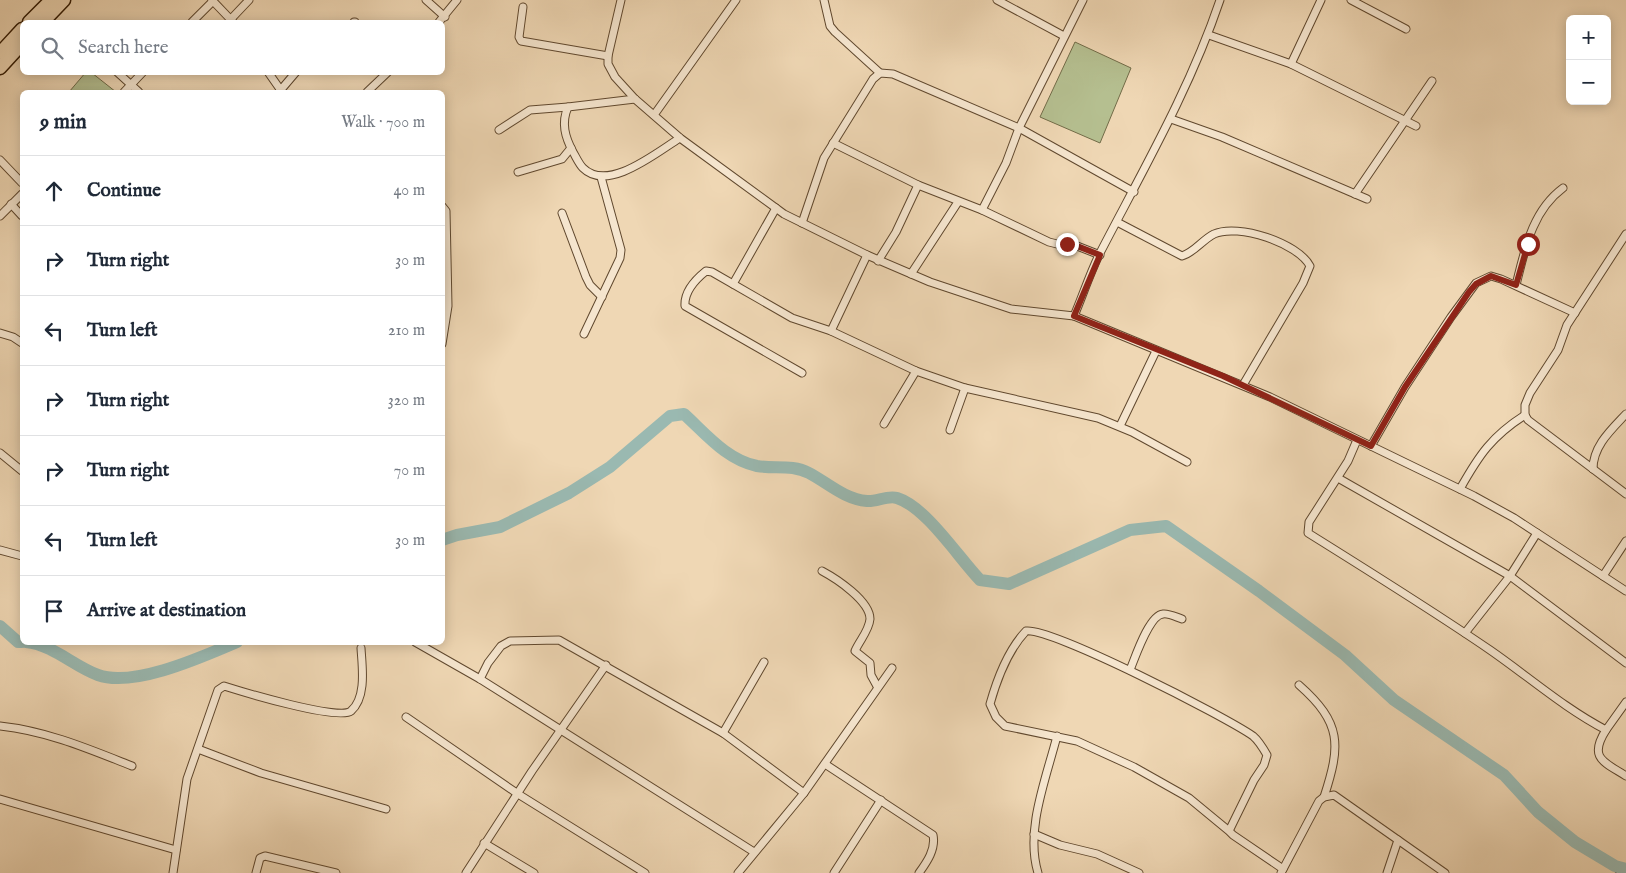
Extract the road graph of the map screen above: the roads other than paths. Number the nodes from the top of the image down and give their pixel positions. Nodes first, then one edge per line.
1 (51, 0) edge
2 (64, 0) edge
3 (212, 0) edge
4 (249, 0) edge
5 (426, 0) edge
6 (457, 0) edge
7 (621, 0) edge
8 (736, 0) edge
9 (824, 0) edge
10 (997, 0) edge
11 (1083, 0) edge
12 (1220, 0) edge
13 (1321, 0) edge
14 (1351, 0) edge
15 (523, 8) dead end
16 (445, 17) junction
17 (31, 20) edge
18 (45, 20) edge
19 (194, 20) edge
20 (231, 20) edge
21 (233, 20) edge
22 (441, 20) edge
23 (1406, 29) dead end
24 (20, 32) edge
25 (1209, 35) junction
26 (1064, 36) junction
27 (20, 46) edge
28 (0, 53) edge
29 (608, 56) junction
30 (1292, 64) junction
31 (0, 68) edge
32 (880, 73) junction
33 (120, 75) edge
34 (140, 75) edge
35 (270, 75) edge
36 (294, 75) edge
37 (385, 75) edge
38 (1432, 81) dead end
39 (131, 85) junction
40 (126, 90) edge
41 (137, 90) edge
42 (280, 90) edge
43 (282, 90) edge
44 (369, 90) edge
45 (635, 99) junction
46 (568, 108) junction
47 (654, 115) junction
48 (1171, 119) junction
49 (1404, 120) junction
50 (1416, 126) dead end
51 (1019, 128) junction
52 (499, 130) dead end
53 (680, 138) junction
54 (833, 143) junction
55 (571, 148) junction
56 (0, 160) edge
57 (518, 172) dead end
58 (602, 177) junction
59 (20, 181) edge
60 (918, 185) junction
61 (1563, 188) dead end
62 (1134, 192) junction
63 (1355, 194) junction
64 (20, 196) edge
65 (1367, 199) dead end
66 (958, 202) junction
67 (11, 204) junction
68 (776, 208) junction
69 (445, 210) edge
70 (982, 210) junction
71 (562, 213) dead end
72 (20, 214) edge
73 (0, 216) edge
74 (1118, 222) junction
75 (802, 223) junction
76 (1626, 234) edge
77 (867, 255) junction
78 (1100, 255) junction
79 (878, 261) junction
80 (911, 274) junction
81 (733, 284) junction
82 (1516, 285) junction
83 (602, 297) junction
84 (1575, 313) junction
85 (1074, 316) junction
86 (445, 325) edge
87 (831, 331) junction
88 (0, 333) edge
89 (584, 334) dead end
90 (20, 341) edge
91 (1156, 351) junction
92 (916, 371) junction
93 (802, 373) dead end
94 (1243, 385) junction
95 (965, 388) junction
96 (1524, 414) junction
97 (1626, 414) edge
98 (884, 424) dead end
99 (1120, 426) junction
100 (950, 430) dead end
101 (1357, 440) junction
102 (1371, 446) junction
103 (0, 453) edge
104 (1187, 462) dead end
105 (20, 469) edge
106 (1593, 469) junction
107 (1338, 478) junction
108 (1460, 488) junction
109 (1626, 494) edge
110 (1537, 533) junction
111 (1626, 541) edge
112 (0, 550) edge
113 (20, 555) edge
114 (822, 571) dead end
115 (1510, 576) junction
116 (1603, 576) junction
117 (1626, 591) edge
118 (1182, 619) dead end
119 (1465, 633) junction
120 (420, 645) edge
121 (361, 648) dead end
122 (764, 662) dead end
123 (1626, 663) edge
124 (606, 665) junction
125 (892, 668) dead end
126 (1130, 670) junction
127 (480, 679) junction
128 (1299, 685) dead end
129 (877, 686) junction
130 (1626, 702) edge
131 (406, 717) dead end
132 (0, 726) edge
133 (560, 730) junction
134 (1606, 730) junction
135 (723, 733) junction
136 (1057, 736) junction
137 (198, 749) junction
138 (825, 764) junction
139 (132, 766) dead end
140 (1626, 776) edge
141 (518, 794) junction
142 (804, 794) junction
143 (1324, 797) junction
144 (0, 799) edge
145 (881, 800) junction
146 (386, 809) dead end
147 (1229, 831) junction
148 (1034, 834) junction
149 (1398, 840) junction
150 (484, 843) junction
151 (176, 850) junction
152 (754, 852) junction
153 (1282, 871) edge
154 (173, 873) edge
155 (256, 873) edge
156 (336, 873) edge
157 (466, 873) edge
158 (534, 873) edge
159 (645, 873) edge
160 (738, 873) edge
161 (834, 873) edge
162 (919, 873) edge
163 (1038, 873) edge
164 (1139, 873) edge
165 (1387, 873) edge
166 (1444, 873) edge

1 - 17 highway
2 - 18 highway
3 - 19 street
3 - 20 street
4 - 21 street
5 - 16 street
6 - 16 street
7 - 29 street
8 - 47 street
9 - 32 street
10 - 26 street
11 - 26 street
12 - 25 street
13 - 30 street
14 - 23 street
15 - 29 street
16 - 22 street
24 - 28 highway
25 - 30 street
25 - 48 street
26 - 51 street
27 - 31 highway
29 - 45 street
30 - 49 street
32 - 51 street
32 - 54 street
33 - 39 street
34 - 39 street
35 - 42 street
36 - 43 street
37 - 44 street
38 - 49 street
39 - 40 street
39 - 41 street
45 - 46 street
45 - 47 street
46 - 52 street
46 - 55 street
47 - 53 street
48 - 62 street
48 - 63 street
49 - 50 street
49 - 63 street
51 - 62 street
51 - 70 street
53 - 58 street
53 - 68 street
54 - 60 street
54 - 75 street
55 - 57 street
55 - 58 street
56 - 59 street
58 - 83 street
60 - 66 street
60 - 79 street
61 - 82 street
62 - 74 street
63 - 65 street
64 - 67 street
66 - 70 street
66 - 80 street
67 - 72 street
67 - 73 street
68 - 75 street
68 - 81 street
69 - 86 street
70 - 78 street
71 - 83 street
74 - 78 street
74 - 94 street
75 - 77 street
76 - 84 street
77 - 79 street
77 - 87 street
78 - 85 street
79 - 80 street
80 - 85 street
81 - 87 street
81 - 93 street
82 - 84 street
82 - 102 street
83 - 89 street
84 - 96 street
85 - 91 street
87 - 92 street
88 - 90 street
91 - 94 street
91 - 99 street
92 - 95 street
92 - 98 street
94 - 101 street
95 - 99 street
95 - 100 street
96 - 106 street
96 - 108 street
97 - 106 street
99 - 104 street
101 - 102 street
101 - 107 street
102 - 108 street
103 - 105 street
106 - 109 street
107 - 115 street
107 - 119 street
108 - 110 street
110 - 115 street
110 - 116 street
111 - 116 street
112 - 113 street
114 - 129 street
115 - 119 street
115 - 123 street
116 - 117 street
118 - 126 street
119 - 134 street
120 - 127 street
121 - 137 street
122 - 135 street
124 - 127 street
124 - 133 street
124 - 135 street
125 - 129 street
126 - 136 street
126 - 147 street
127 - 133 street
128 - 143 street
129 - 138 street
130 - 134 street
131 - 141 street
132 - 139 street
133 - 141 street
133 - 152 street
134 - 140 street
135 - 142 street
136 - 147 street
136 - 148 street
137 - 146 street
137 - 151 street
138 - 142 street
138 - 145 street
141 - 150 street
141 - 159 street
142 - 152 street
143 - 149 street
143 - 153 street
144 - 151 street
145 - 161 street
145 - 162 street
147 - 153 street
148 - 163 street
148 - 164 street
149 - 165 street
149 - 166 street
150 - 157 street
150 - 158 street
151 - 154 street
152 - 160 street
155 - 156 street

